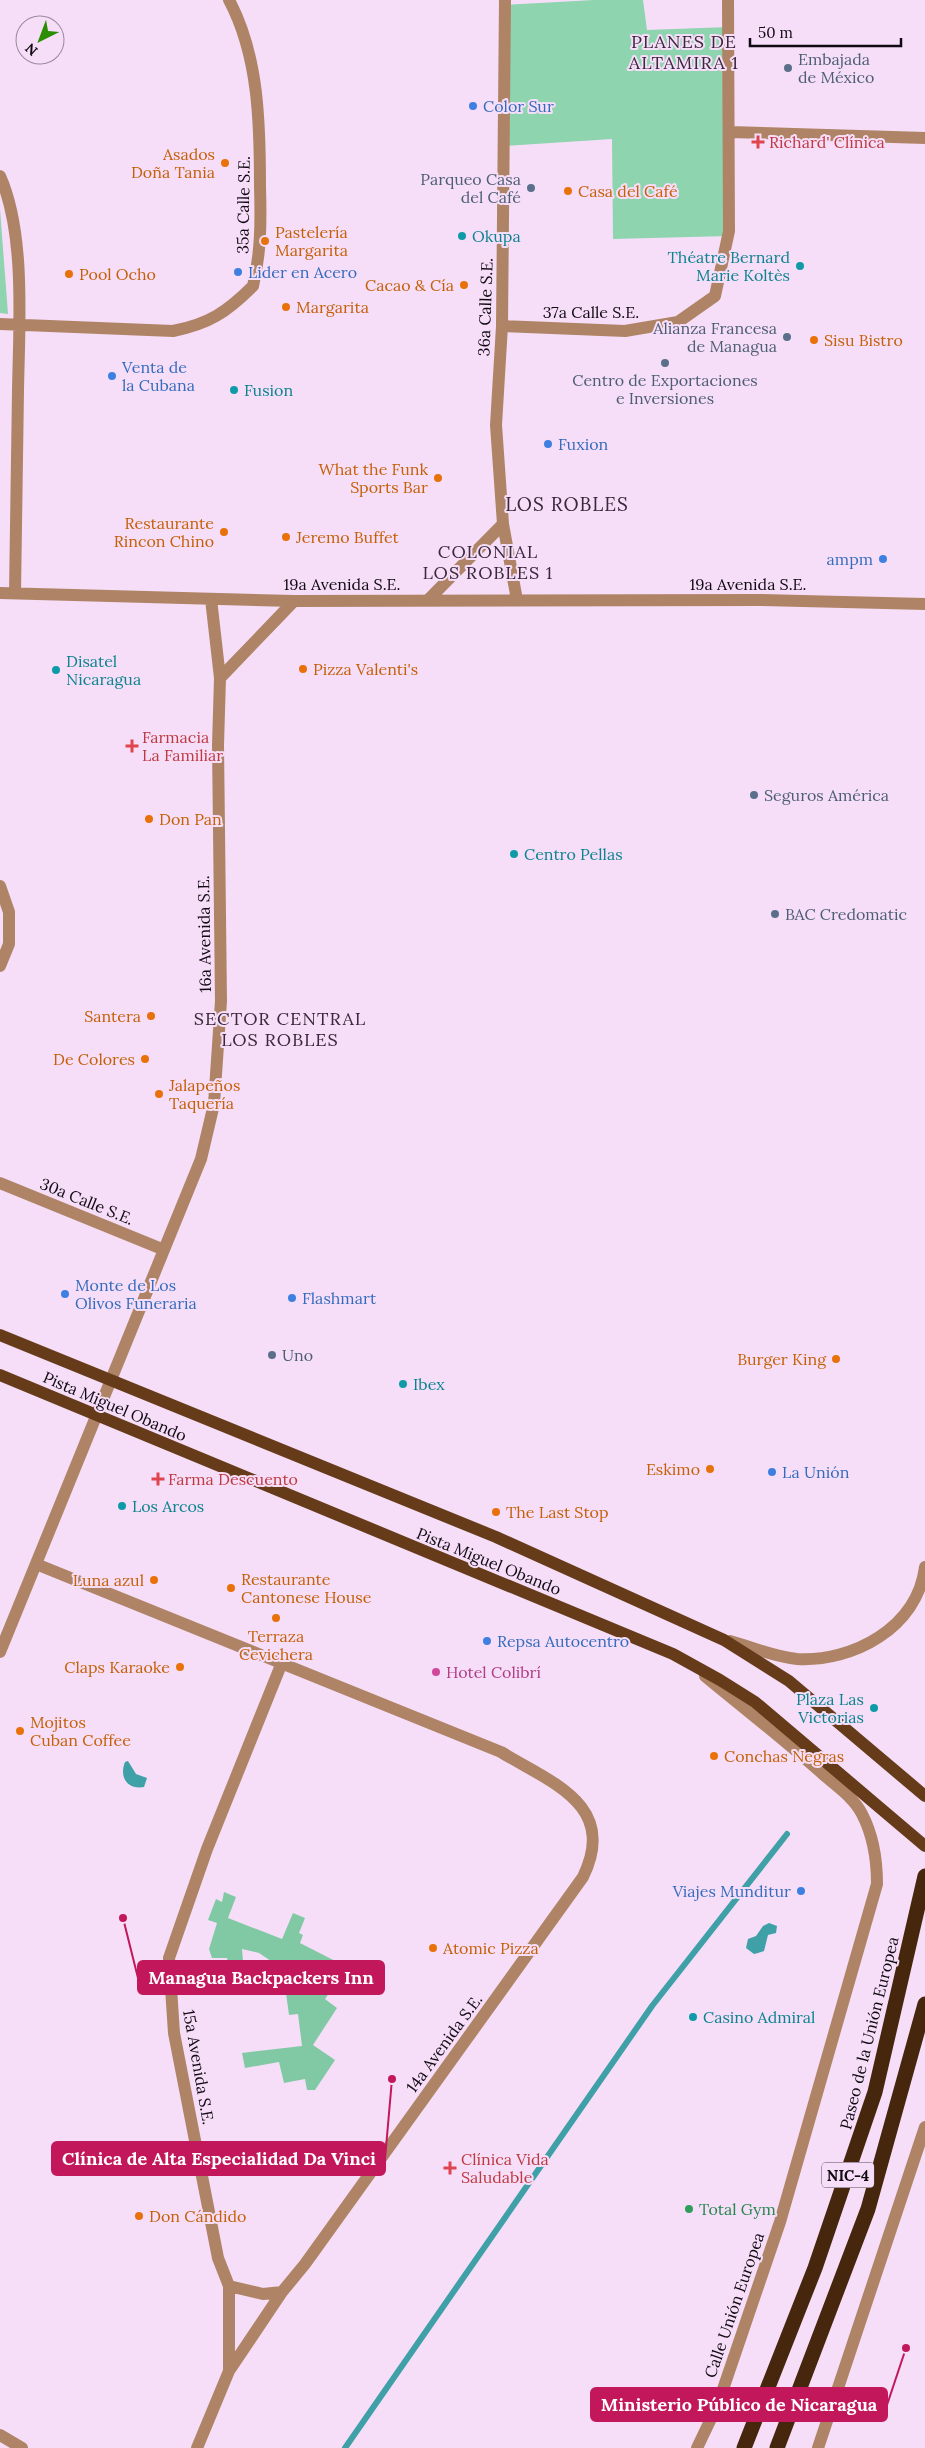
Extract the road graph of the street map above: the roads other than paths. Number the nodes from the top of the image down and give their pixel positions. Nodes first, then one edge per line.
1 (229, 0) edge
2 (505, 0) edge
3 (728, 0) edge
4 (730, 132) junction
5 (925, 138) edge
6 (0, 176) edge
7 (0, 324) edge
8 (19, 325) junction
9 (502, 326) junction
10 (503, 524) junction
11 (0, 593) edge
12 (15, 593) junction
13 (211, 599) junction
14 (428, 600) junction
15 (517, 600) junction
16 (294, 601) junction
17 (925, 604) edge
18 (220, 678) junction
19 (1, 887) edge
20 (0, 966) edge
21 (0, 1183) edge
22 (162, 1250) junction
23 (0, 1335) edge
24 (0, 1375) edge
25 (110, 1379) junction
26 (96, 1416) junction
27 (36, 1564) junction
28 (925, 1567) edge
29 (724, 1640) junction
30 (0, 1652) edge
31 (689, 1663) junction
32 (281, 1665) junction
33 (925, 1796) edge
34 (925, 1846) edge
35 (925, 1876) edge
36 (925, 2004) edge
37 (925, 2127) edge
38 (230, 2286) junction
39 (282, 2292) junction
40 (228, 2371) junction
41 (0, 2434) edge
42 (22, 2448) edge
43 (197, 2448) edge
44 (698, 2448) edge
45 (744, 2448) edge
46 (777, 2448) edge
47 (818, 2448) edge

1 - 8 street, 35a Calle S.E.
2 - 9 street, 36a Calle S.E.
3 - 4 street, 37a Calle S.E.
4 - 5 street
4 - 9 street, 37a Calle S.E.
6 - 8 street
7 - 8 street, 35a Calle S.E.
8 - 12 street
9 - 10 street, 36a Calle S.E.
10 - 14 street
10 - 15 street, 36a Calle S.E.
11 - 12 street, 19a Avenida S.E.
12 - 13 street, 19a Avenida S.E.
13 - 16 street, 19a Avenida S.E.
13 - 18 street, 16a Avenida S.E.
14 - 15 street, 19a Avenida S.E.
14 - 16 street, 19a Avenida S.E.
15 - 17 street, 19a Avenida S.E.
16 - 18 street
18 - 22 street, 16a Avenida S.E.
19 - 20 street
21 - 22 street, 30a Calle S.E.
22 - 25 street, 16a Avenida S.E.
23 - 25 main road, Pista Miguel Obando
24 - 26 main road, Pista Miguel Obando
25 - 26 street, 16a Avenida S.E.
25 - 29 main road, Pista Miguel Obando
26 - 27 street, 16a Avenida S.E.
26 - 31 main road, Pista Miguel Obando
27 - 30 street, 16a Avenida S.E.
27 - 32 street
28 - 29 street
29 - 33 main road, Pista Miguel Obando
31 - 34 main road, Pista Miguel Obando
31 - 44 street, Calle Unión Europea
32 - 38 street, 15a Avenida S.E.
32 - 39 street, 14a Avenida S.E.
35 - 45 highway, Paseo de la Unión Europea / NIC-4
36 - 46 highway, NIC-4
37 - 47 street
38 - 39 street
38 - 40 street, 15a Avenida S.E.
39 - 40 street, 14a Avenida S.E.
40 - 43 street, 14a Avenida S.E.
41 - 42 street

